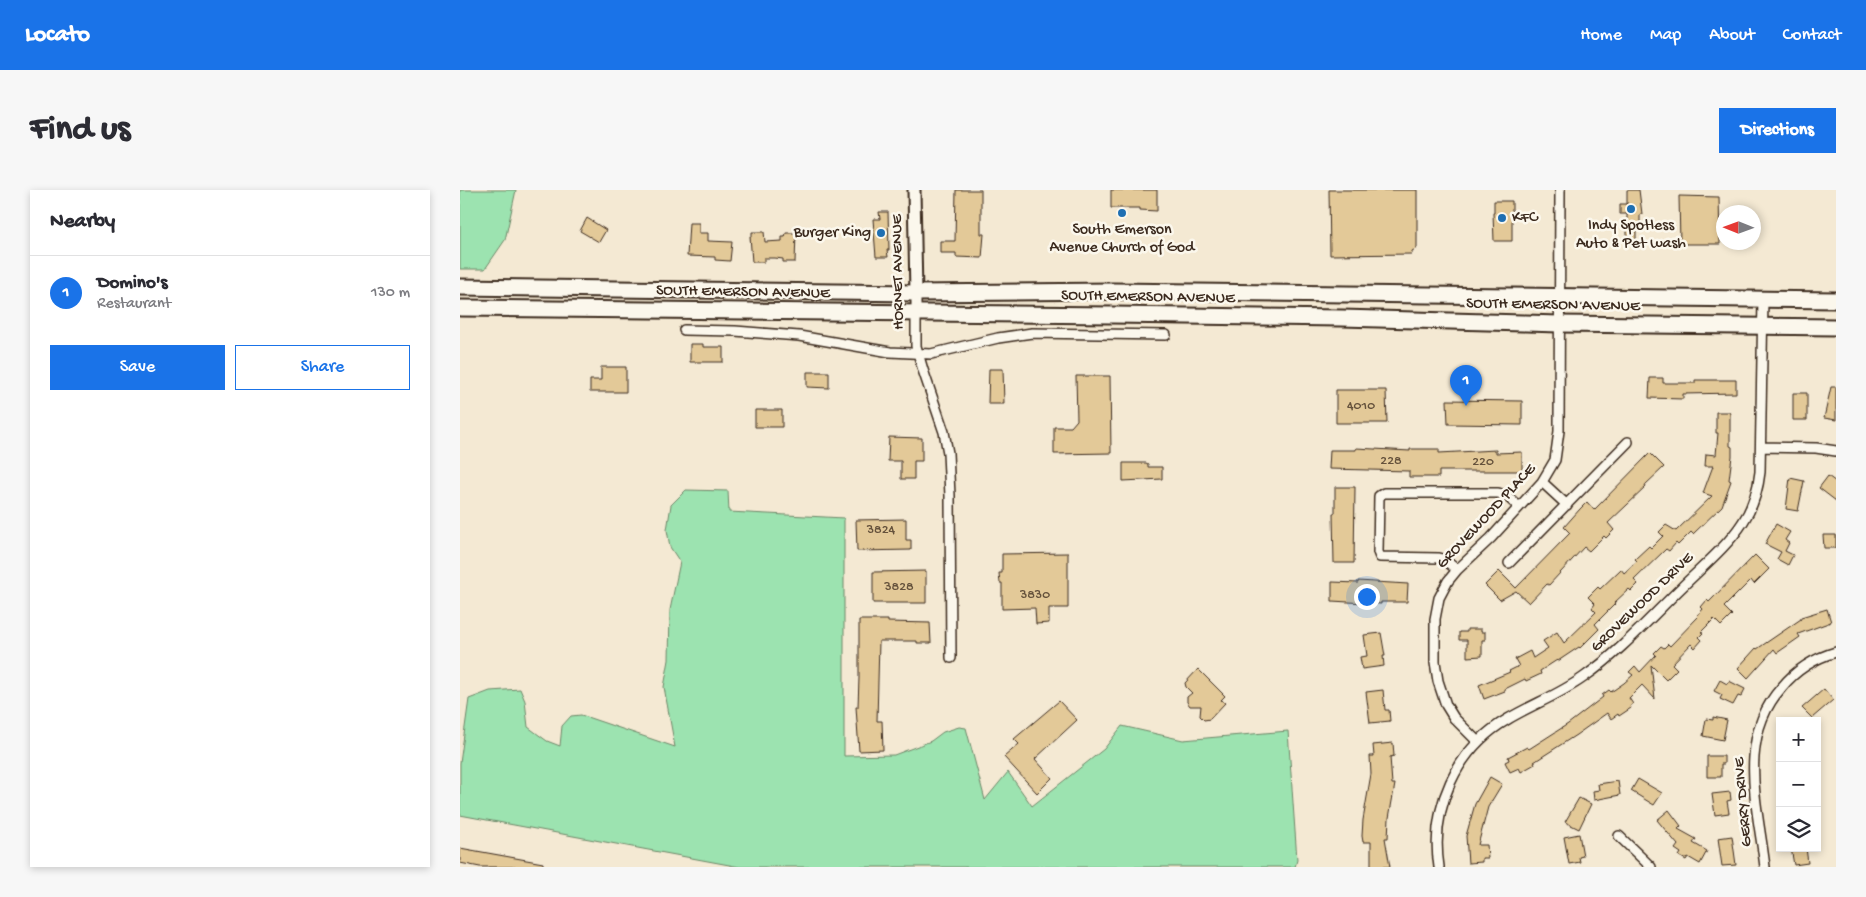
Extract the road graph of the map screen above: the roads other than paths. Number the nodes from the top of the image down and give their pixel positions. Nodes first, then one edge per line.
1 (914, 190) edge
2 (1560, 190) edge
3 (466, 287) edge
4 (916, 293) junction
5 (1559, 297) junction
6 (1763, 299) junction
7 (1836, 300) edge
8 (463, 309) edge
9 (916, 313) junction
10 (1560, 324) junction
11 (1763, 326) junction
12 (1836, 327) edge
13 (684, 330) dead end
14 (1166, 335) dead end
15 (918, 354) junction
16 (1628, 442) dead end
17 (1762, 447) junction
18 (1836, 451) edge
19 (1542, 482) junction
20 (1567, 504) junction
21 (1519, 507) junction
22 (1509, 563) dead end
23 (1457, 570) junction
24 (1836, 652) edge
25 (951, 658) dead end
26 (1478, 742) junction
27 (1619, 836) dead end
28 (1439, 867) edge
29 (1651, 867) edge
30 (1765, 867) edge

1 - 4 street, HORNET AVENUE
2 - 5 street, GROVEWOOD PLACE
3 - 4 main road, SOUTH EMERSON AVENUE
4 - 5 main road, SOUTH EMERSON AVENUE
4 - 9 street, HORNET AVENUE
5 - 6 main road, SOUTH EMERSON AVENUE
5 - 10 street, GROVEWOOD PLACE
6 - 7 main road, SOUTH EMERSON AVENUE
6 - 11 street, GROVEWOOD DRIVE
8 - 9 main road, SOUTH EMERSON AVENUE
9 - 10 main road, SOUTH EMERSON AVENUE
9 - 15 street, HORNET AVENUE
10 - 11 main road, SOUTH EMERSON AVENUE
10 - 19 street, GROVEWOOD PLACE
11 - 12 main road, SOUTH EMERSON AVENUE
11 - 17 street, GROVEWOOD DRIVE
13 - 15 street
14 - 15 street
15 - 25 street, HORNET AVENUE
16 - 20 street
17 - 18 street
17 - 26 street, GROVEWOOD DRIVE
19 - 20 street
19 - 21 street, GROVEWOOD PLACE
20 - 22 street
21 - 23 street, GROVEWOOD PLACE
21 - 23 street
23 - 26 street, GROVEWOOD PLACE
24 - 30 street, GERRY DRIVE
26 - 28 street, GROVEWOOD DRIVE
27 - 29 street

